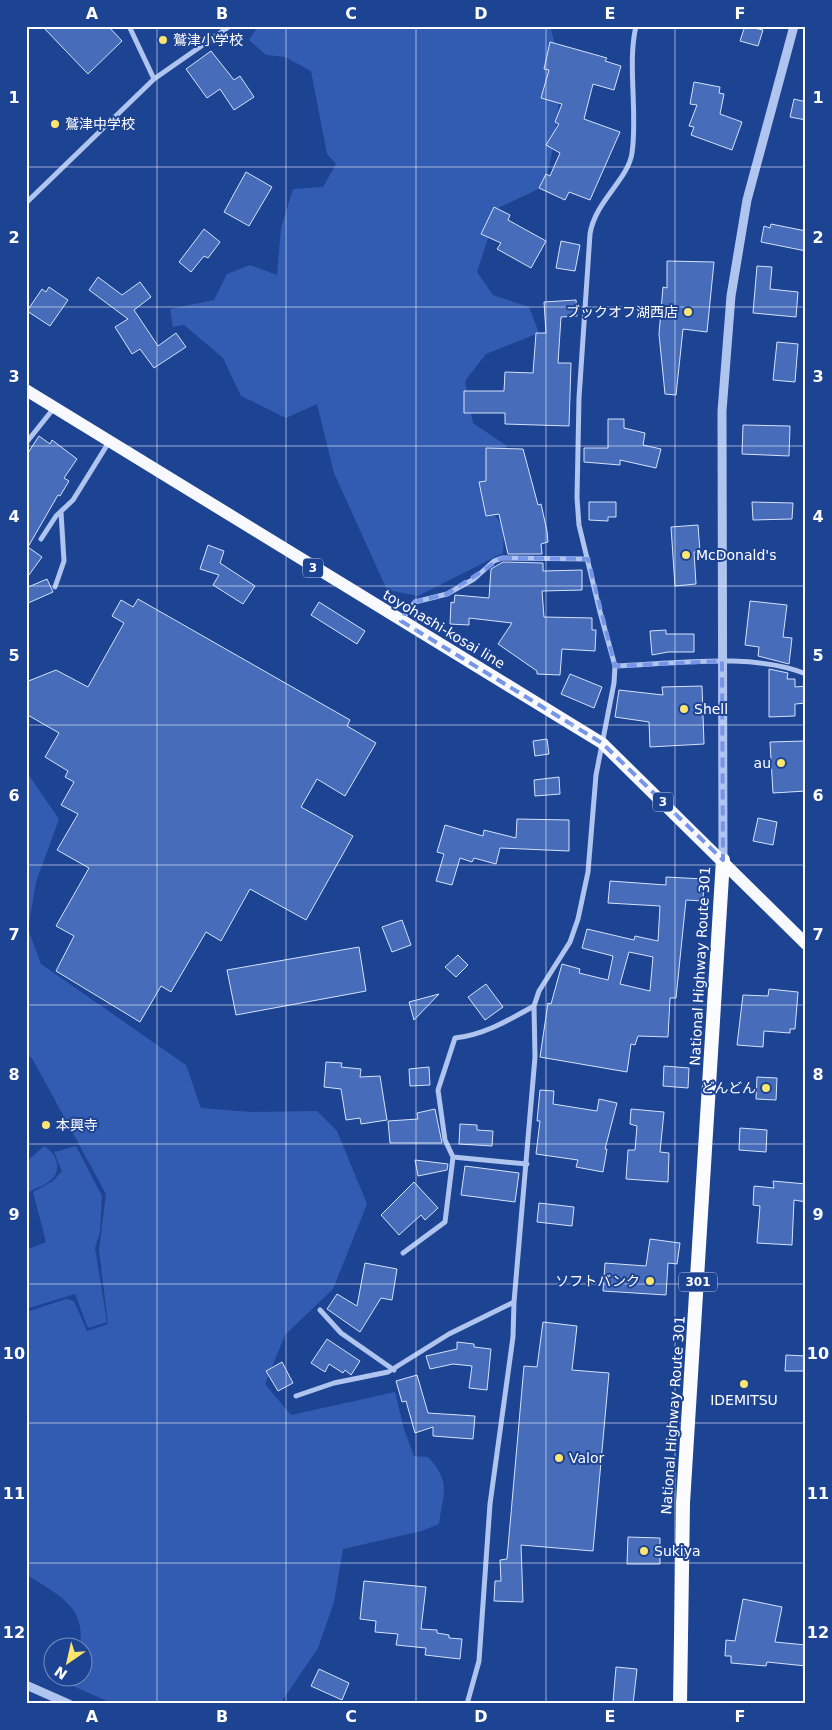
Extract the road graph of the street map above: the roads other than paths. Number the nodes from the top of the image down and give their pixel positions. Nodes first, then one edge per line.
1 (129, 26) edge
2 (230, 26) edge
3 (636, 26) edge
4 (794, 26) edge
5 (154, 79) junction
6 (26, 203) edge
7 (26, 390) edge
8 (55, 407) junction
9 (110, 441) junction
10 (26, 443) edge
11 (61, 512) junction
12 (41, 539) dead end
13 (588, 559) junction
14 (55, 587) dead end
15 (401, 621) junction
16 (722, 662) junction
17 (616, 666) junction
18 (806, 674) edge
19 (602, 743) junction
20 (723, 860) junction
21 (806, 944) edge
22 (534, 1006) junction
23 (453, 1157) junction
24 (527, 1164) junction
25 (403, 1253) dead end
26 (514, 1302) junction
27 (320, 1310) dead end
28 (394, 1370) junction
29 (296, 1396) dead end
30 (26, 1685) edge
31 (69, 1704) edge
32 (467, 1704) edge
33 (680, 1704) edge

1 - 5 street
2 - 5 street
3 - 13 street
4 - 16 street
5 - 6 street
7 - 8 main road, toyohashi-kosai line / 3
8 - 9 main road, toyohashi-kosai line / 3
8 - 10 street
9 - 11 street
9 - 15 main road, toyohashi-kosai line / 3
11 - 12 street
11 - 14 street
13 - 15 street
13 - 17 street
15 - 19 main road, toyohashi-kosai line / 3
16 - 17 street
16 - 18 street
16 - 20 street
17 - 19 street
19 - 20 main road, toyohashi-kosai line / 3
19 - 22 street
20 - 21 main road, toyohashi-kosai line / 3
20 - 33 highway, National Highway Route 301 / 301
22 - 23 street
22 - 24 street
23 - 24 street
23 - 25 street
24 - 26 street
26 - 28 street
26 - 32 street
27 - 28 street
28 - 29 street
30 - 31 street

